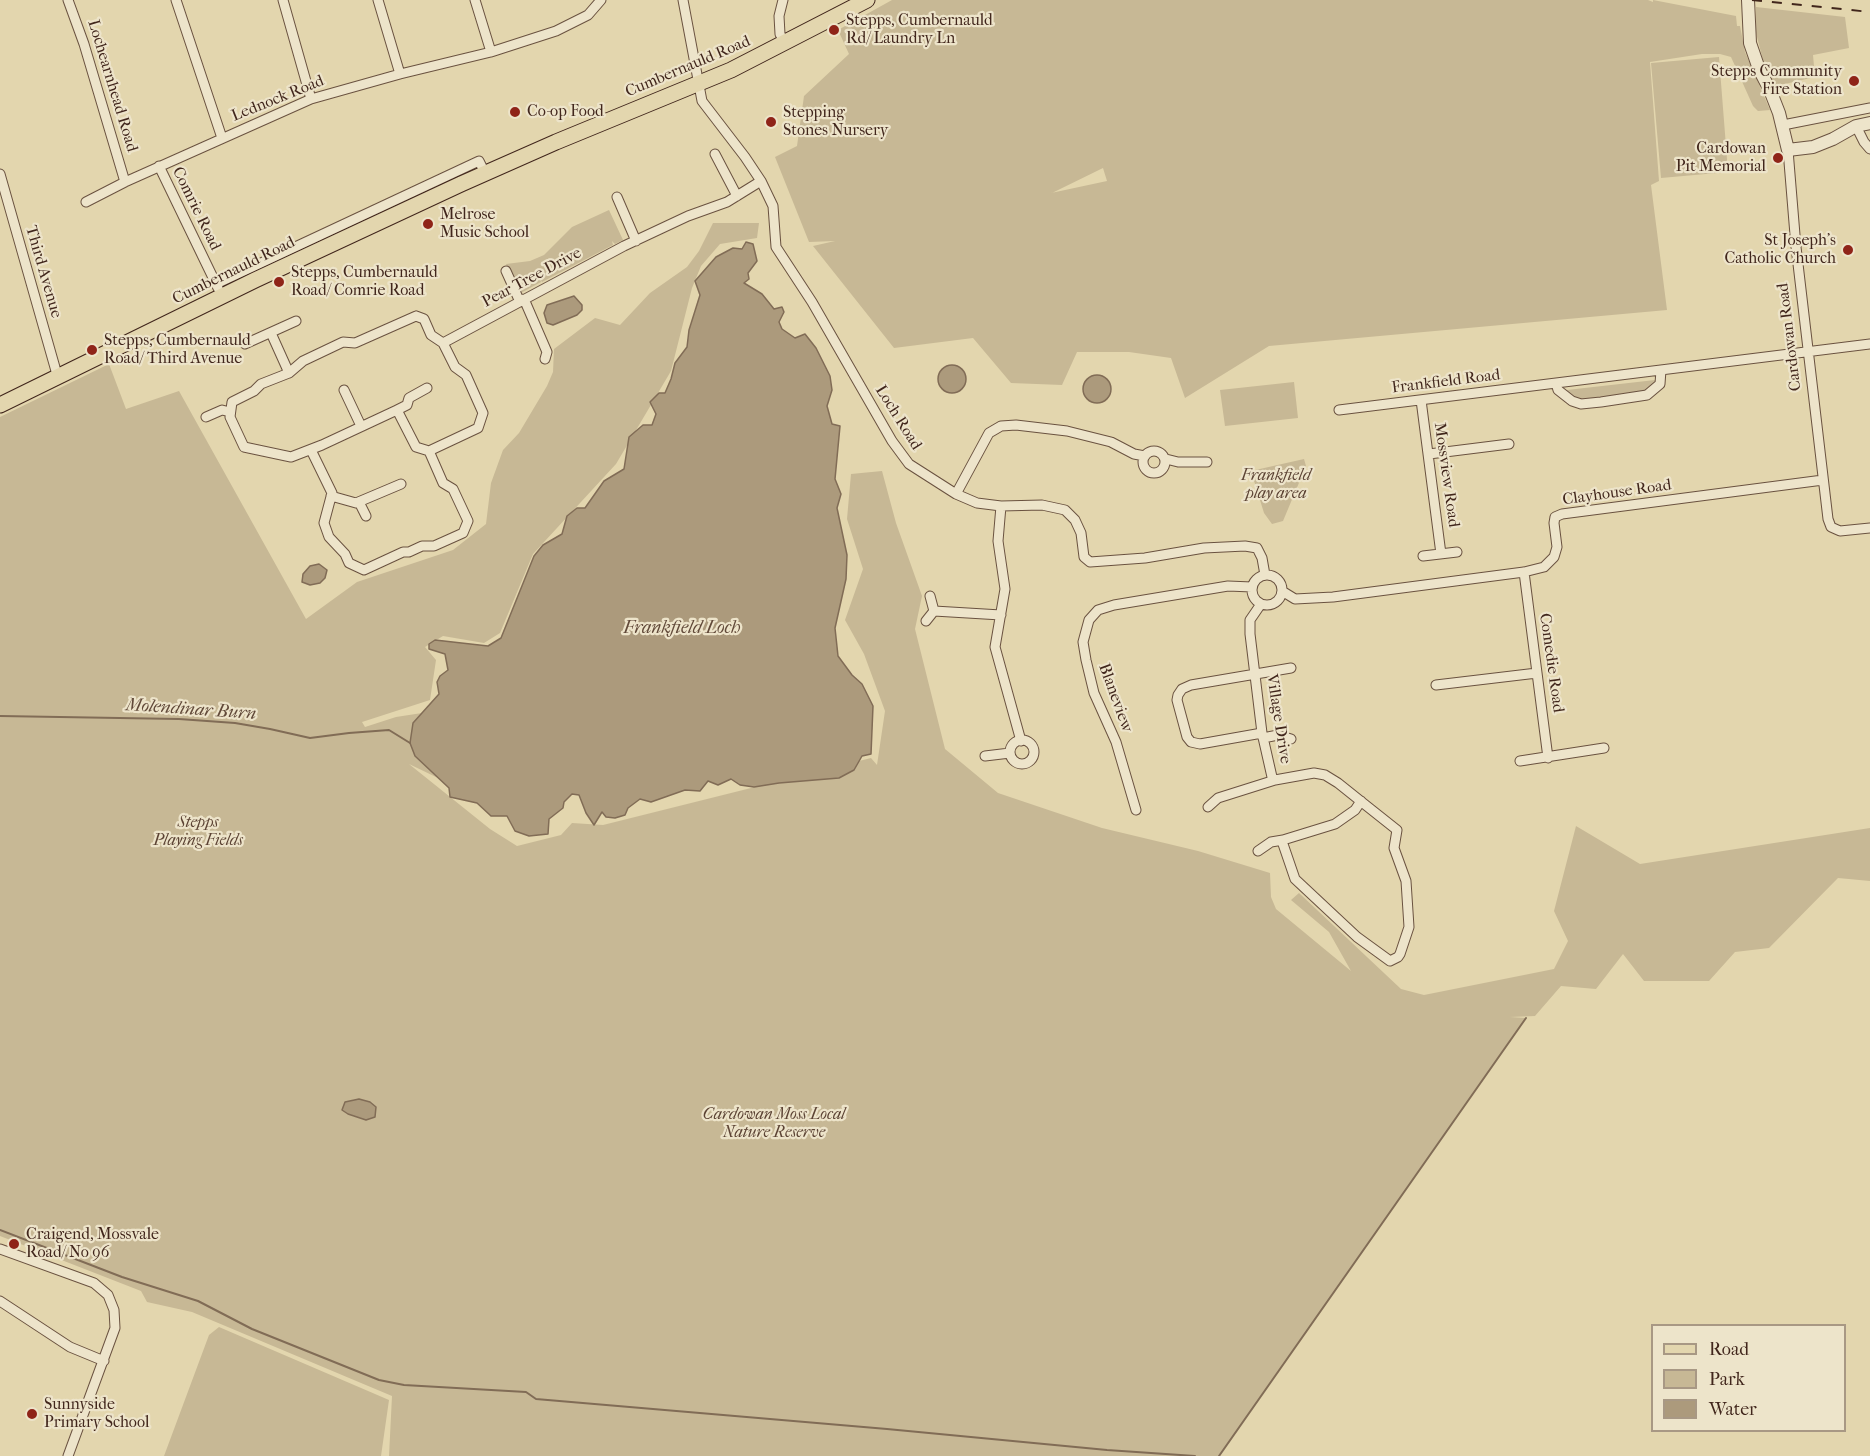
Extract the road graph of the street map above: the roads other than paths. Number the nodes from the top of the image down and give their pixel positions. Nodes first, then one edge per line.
1 (68, 0) edge
2 (176, 0) edge
3 (283, 0) edge
4 (378, 0) edge
5 (475, 0) edge
6 (601, 0) edge
7 (683, 0) edge
8 (783, 0) edge
9 (867, 0) edge
10 (1748, 0) edge
11 (784, 44) junction
12 (491, 52) junction
13 (400, 74) junction
14 (699, 83) junction
15 (311, 99) junction
16 (1870, 108) edge
17 (1870, 123) edge
18 (1783, 125) junction
19 (1856, 126) junction
20 (222, 138) junction
21 (1870, 149) edge
22 (1788, 150) junction
23 (715, 154) dead end
24 (159, 166) junction
25 (0, 174) edge
26 (761, 181) junction
27 (125, 182) junction
28 (737, 196) junction
29 (617, 197) dead end
30 (86, 202) dead end
31 (636, 241) junction
32 (506, 271) dead end
33 (219, 290) junction
34 (522, 301) junction
35 (296, 321) dead end
36 (271, 333) junction
37 (443, 343) junction
38 (245, 345) dead end
39 (1870, 345) edge
40 (1809, 352) junction
41 (545, 359) dead end
42 (1661, 370) junction
43 (289, 373) junction
44 (58, 378) junction
45 (1556, 383) junction
46 (427, 388) dead end
47 (344, 390) dead end
48 (1421, 400) junction
49 (0, 405) edge
50 (397, 410) junction
51 (1339, 410) dead end
52 (230, 412) junction
53 (206, 417) dead end
54 (361, 426) junction
55 (1509, 444) dead end
56 (311, 450) junction
57 (429, 451) junction
58 (1429, 454) junction
59 (1145, 456) junction
60 (1166, 459) junction
61 (1207, 462) dead end
62 (1823, 480) junction
63 (400, 484) dead end
64 (956, 494) junction
65 (331, 496) junction
66 (359, 502) junction
67 (1001, 506) junction
68 (366, 516) dead end
69 (1870, 528) edge
70 (1457, 552) dead end
71 (1441, 554) junction
72 (1423, 556) dead end
73 (1524, 572) junction
74 (1265, 575) junction
75 (1252, 587) junction
76 (1281, 591) junction
77 (930, 596) dead end
78 (1261, 604) junction
79 (934, 610) junction
80 (1000, 615) junction
81 (926, 621) dead end
82 (1291, 668) dead end
83 (1537, 673) junction
84 (1255, 674) junction
85 (1436, 685) dead end
86 (1263, 735) junction
87 (1291, 739) dead end
88 (1021, 741) junction
89 (1604, 748) dead end
90 (1010, 753) junction
91 (985, 756) dead end
92 (1548, 758) junction
93 (1520, 761) dead end
94 (1275, 780) junction
95 (1361, 801) junction
96 (1208, 807) dead end
97 (1136, 810) dead end
98 (1283, 840) junction
99 (1258, 851) dead end
100 (0, 1249) edge
101 (0, 1301) edge
102 (104, 1360) junction
103 (68, 1456) edge

1 - 27 street, Lochearnhead Road
2 - 20 street
3 - 15 street
4 - 13 street
5 - 12 street
6 - 12 street, Lednock Road
7 - 14 street, Loch Road
8 - 11 street
9 - 11 main road, Cumbernauld Road
10 - 18 street, Cardowan Road
11 - 14 main road, Cumbernauld Road
12 - 13 street, Lednock Road
13 - 15 street, Lednock Road
14 - 26 street, Loch Road
14 - 33 main road, Cumbernauld Road
15 - 20 street, Lednock Road
16 - 18 street
17 - 19 street
18 - 22 street, Cardowan Road
19 - 21 street
19 - 22 street
20 - 24 street, Lednock Road
22 - 40 street, Cardowan Road
23 - 28 street
24 - 27 street, Lednock Road
24 - 33 street, Comrie Road
25 - 44 street, Third Avenue
26 - 28 street, Pear Tree Drive
26 - 64 street, Loch Road
27 - 30 street, Lednock Road
28 - 31 street, Pear Tree Drive
29 - 31 street
31 - 34 street, Pear Tree Drive
32 - 34 street
33 - 44 main road, Cumbernauld Road
34 - 37 street, Pear Tree Drive
34 - 41 street
35 - 36 street
36 - 38 street
36 - 43 street
37 - 43 street
37 - 57 street
39 - 40 street, Frankfield Road
40 - 42 street, Frankfield Road
40 - 62 street, Cardowan Road
42 - 45 street, Frankfield Road
42 - 45 street
43 - 52 street
44 - 49 main road, Cumbernauld Road
45 - 48 street, Frankfield Road
46 - 50 street
47 - 54 street
48 - 51 street, Frankfield Road
48 - 58 street, Mossview Road
50 - 54 street
50 - 57 street
52 - 53 street
52 - 56 street
54 - 56 street
55 - 58 street
56 - 65 street
57 - 65 street
58 - 71 street, Mossview Road
59 - 60 street
59 - 60 street
59 - 64 street
60 - 61 street
62 - 69 street, Cardowan Road
62 - 73 street, Clayhouse Road
63 - 66 street
64 - 67 street, Loch Road
65 - 66 street
66 - 68 street
67 - 74 street, Loch Road
67 - 80 street
70 - 71 street
71 - 72 street
73 - 76 street, Clayhouse Road
73 - 83 street, Comedie Road
74 - 75 street
74 - 76 street
75 - 78 street
75 - 97 street, Blaneview
76 - 78 street
77 - 79 street
78 - 84 street, Village Drive
79 - 80 street
79 - 81 street
80 - 88 street
82 - 84 street
83 - 85 street
83 - 92 street, Comedie Road
84 - 86 street, Village Drive
84 - 86 street
86 - 87 street
86 - 94 street, Village Drive
88 - 90 street
88 - 90 street
89 - 92 street
90 - 91 street
92 - 93 street
94 - 95 street, Village Drive
94 - 96 street
95 - 98 street
95 - 98 street, Village Drive
98 - 99 street
100 - 102 street
101 - 102 street
102 - 103 street

